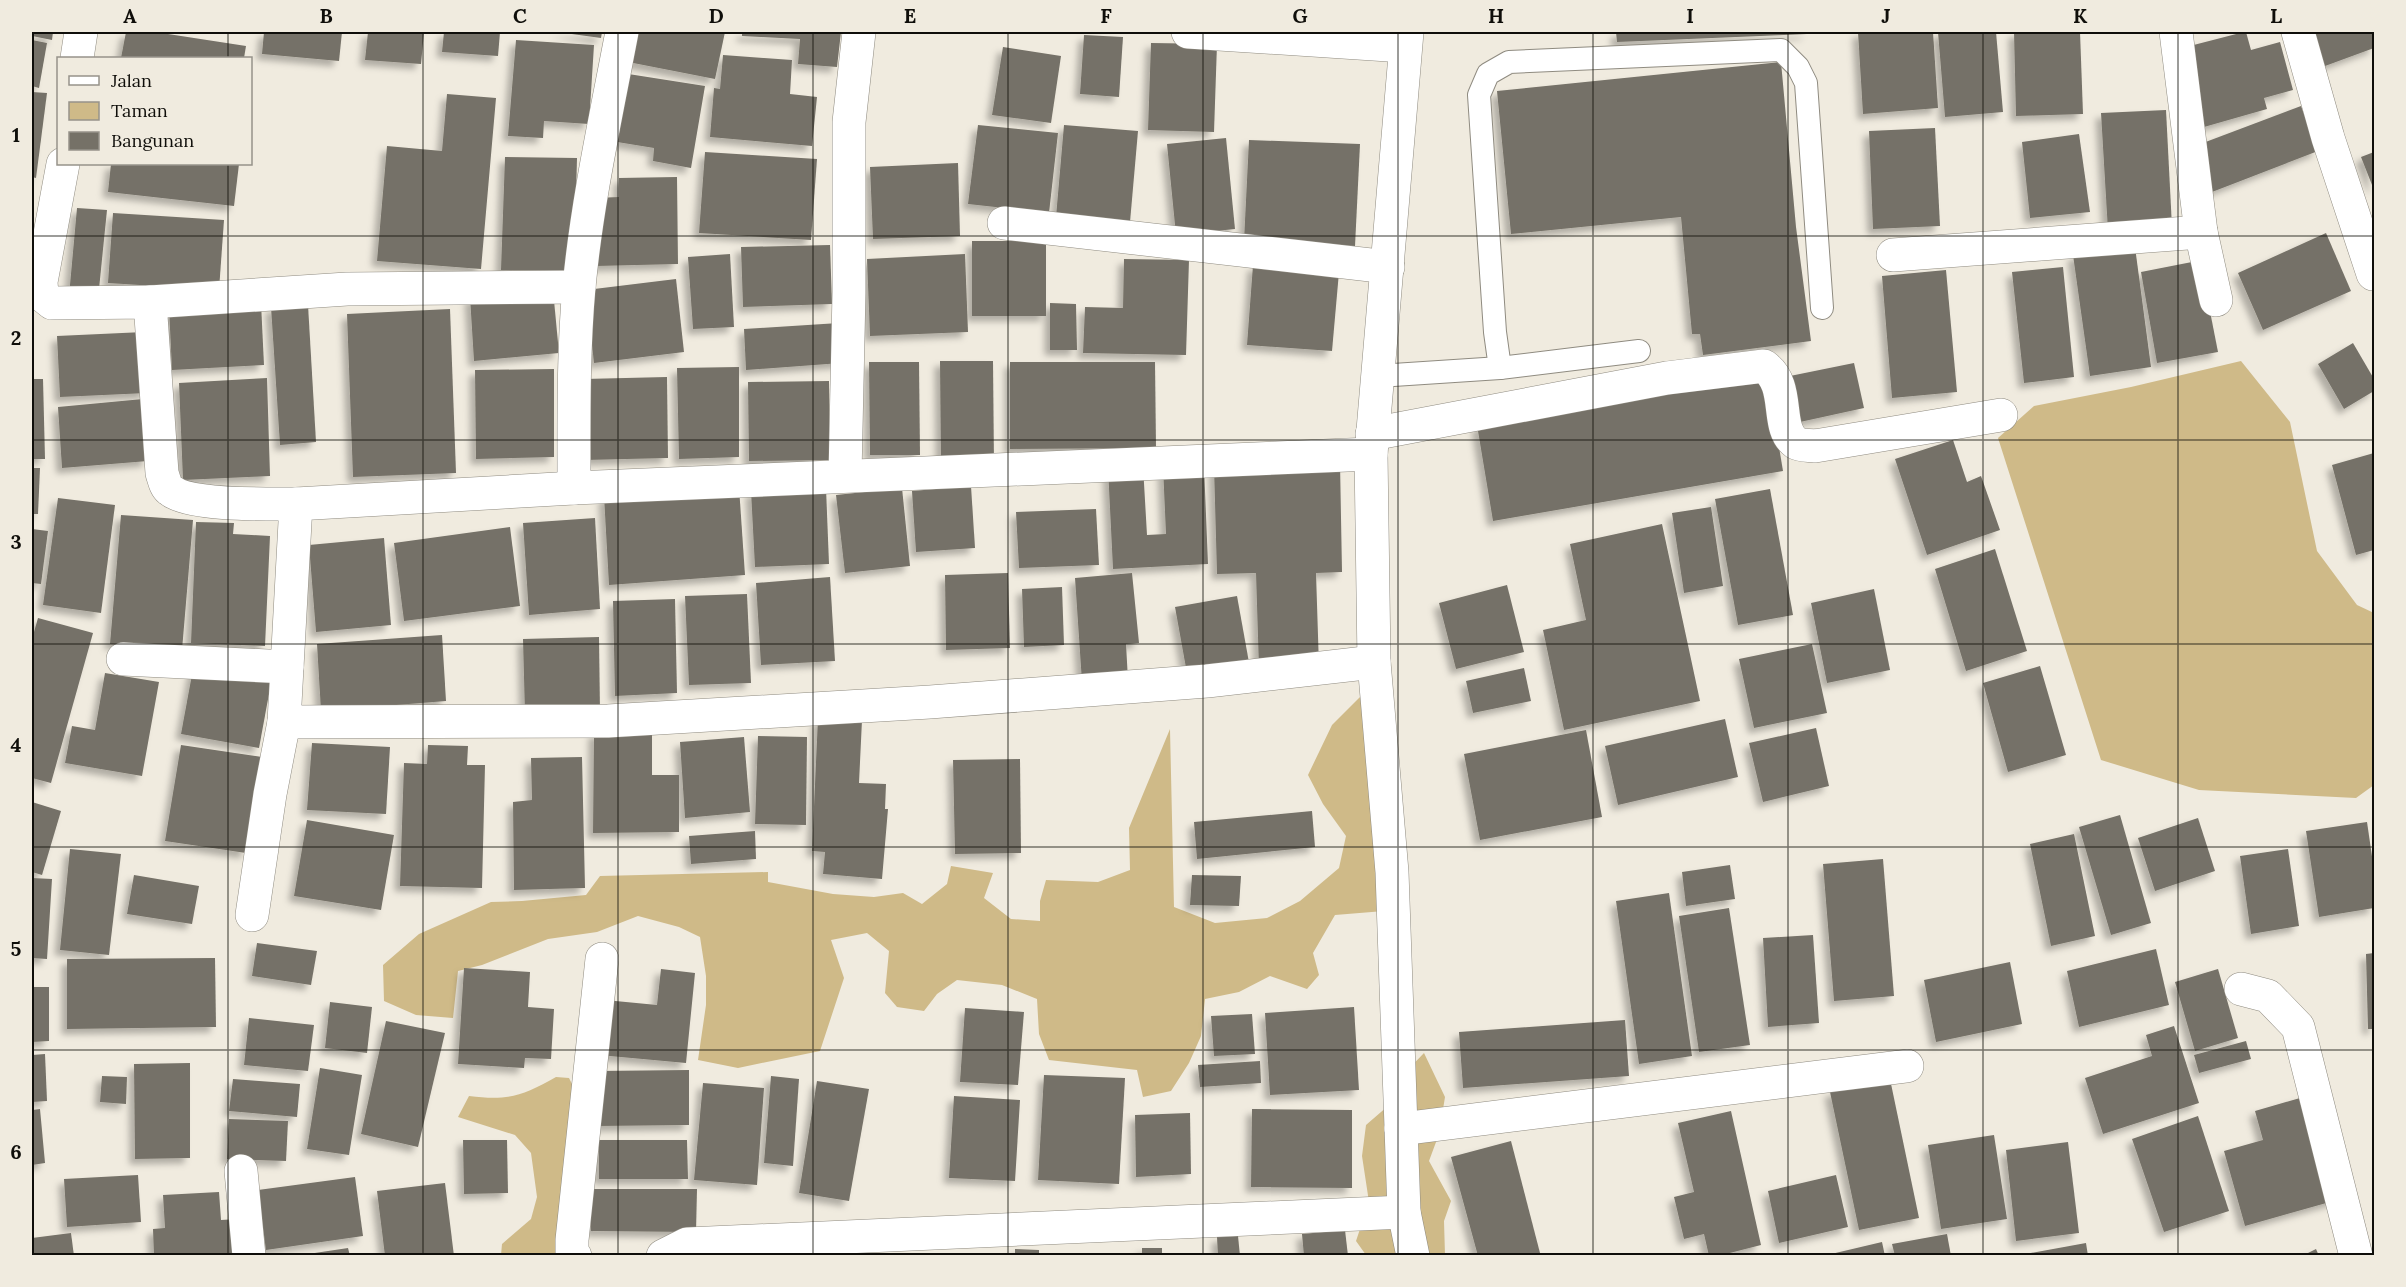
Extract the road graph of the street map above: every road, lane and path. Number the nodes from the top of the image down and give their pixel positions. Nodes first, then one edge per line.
1 (81, 32) edge
2 (622, 32) edge
3 (859, 32) edge
4 (1188, 32) edge
5 (2176, 32) edge
6 (2298, 32) edge
7 (1406, 39) edge
8 (77, 57) edge
9 (63, 165) edge
10 (1004, 223) dead end
11 (2201, 232) junction
12 (1893, 255) dead end
13 (1388, 267) junction
14 (2373, 274) edge
15 (579, 287) junction
16 (2216, 300) dead end
17 (150, 302) junction
18 (1822, 308) dead end
19 (1639, 351) dead end
20 (1500, 368) junction
21 (1378, 376) junction
22 (2001, 415) dead end
23 (1371, 444) junction
24 (845, 475) junction
25 (574, 488) junction
26 (296, 504) junction
27 (123, 659) dead end
28 (1374, 662) junction
29 (287, 667) junction
30 (284, 722) junction
31 (252, 915) dead end
32 (602, 959) dead end
33 (2241, 989) dead end
34 (1907, 1066) dead end
35 (1401, 1129) junction
36 (241, 1171) dead end
37 (1404, 1212) junction
38 (249, 1256) edge
39 (575, 1256) edge
40 (663, 1256) edge
41 (1413, 1256) edge
42 (2356, 1256) edge

1 - 8 street
2 - 15 street
3 - 24 street
4 - 7 street
5 - 11 street
6 - 14 street
7 - 13 street
9 - 17 street
10 - 13 street
11 - 12 street
11 - 16 street
13 - 21 street
15 - 17 street
15 - 25 street
17 - 26 street
18 - 20 lane
19 - 20 lane
20 - 21 lane
21 - 23 street
22 - 23 street
23 - 24 street
23 - 28 street
24 - 25 street
25 - 26 street
26 - 29 street
27 - 29 street
28 - 30 street
28 - 35 street
29 - 30 street
30 - 31 street
32 - 39 street
33 - 42 street
34 - 35 street
35 - 37 street
36 - 38 street
37 - 40 street
37 - 41 street

